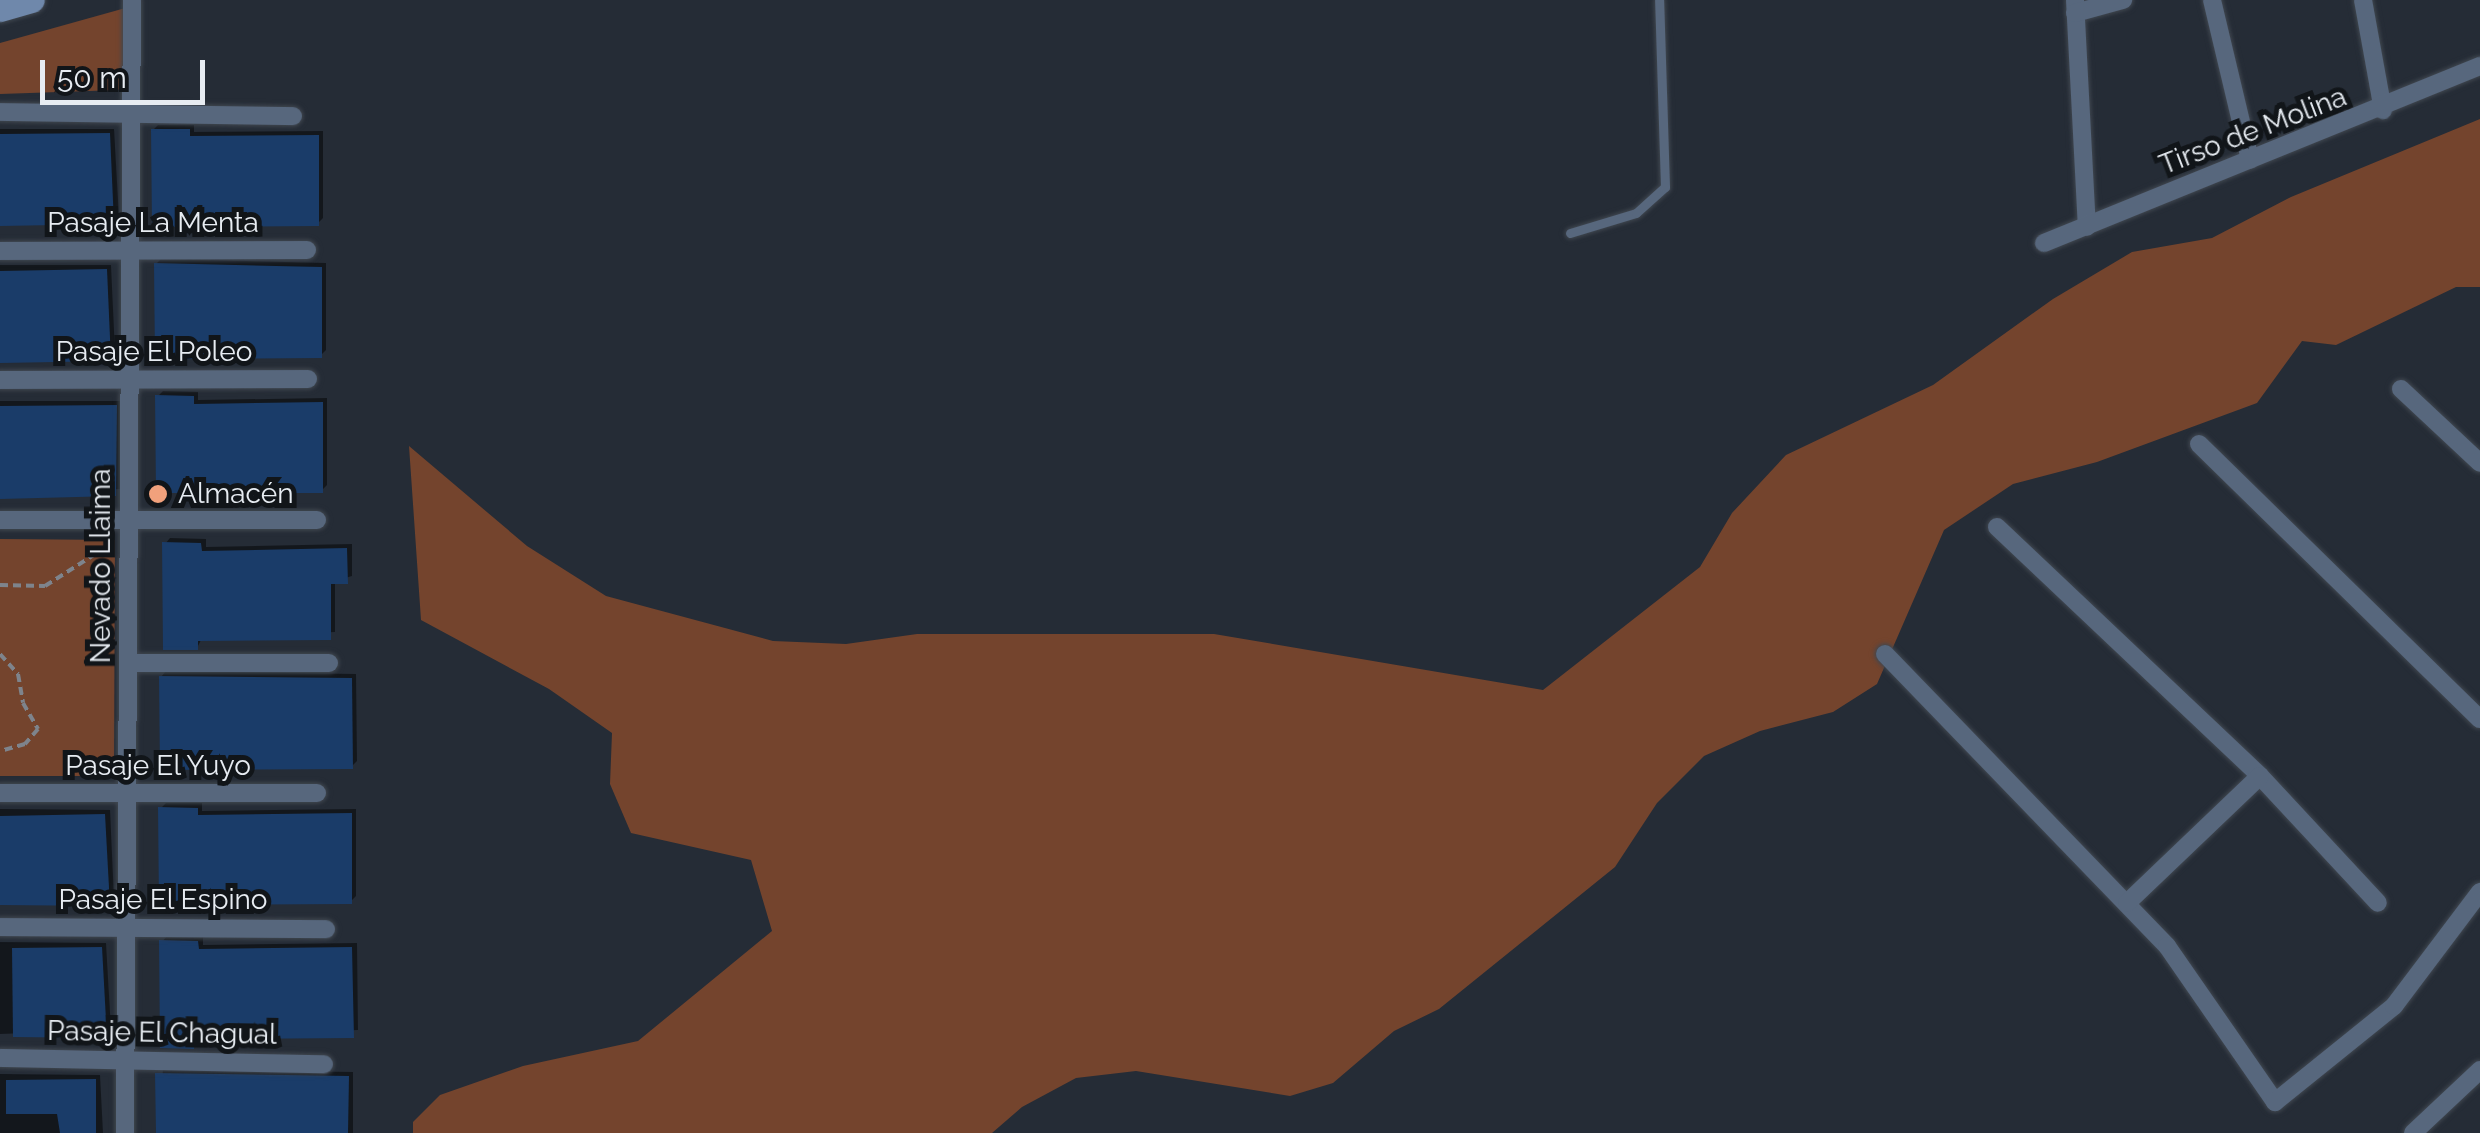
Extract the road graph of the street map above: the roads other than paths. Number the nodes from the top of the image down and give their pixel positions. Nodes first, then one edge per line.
1 (32, 0) edge
2 (132, 0) edge
3 (1659, 0) edge
4 (2123, 0) edge
5 (2212, 0) edge
6 (2363, 0) edge
7 (2075, 6) edge
8 (0, 9) edge
9 (2480, 66) edge
10 (2383, 110) junction
11 (0, 112) edge
12 (132, 114) junction
13 (293, 116) dead end
14 (2250, 160) junction
15 (2087, 226) junction
16 (1570, 233) dead end
17 (2044, 242) dead end
18 (130, 250) junction
19 (307, 250) dead end
20 (0, 251) edge
21 (308, 379) dead end
22 (0, 380) edge
23 (130, 380) junction
24 (2401, 389) dead end
25 (2200, 444) dead end
26 (2480, 463) edge
27 (0, 520) edge
28 (129, 520) junction
29 (317, 520) dead end
30 (1996, 527) dead end
31 (1885, 654) dead end
32 (128, 663) junction
33 (329, 663) dead end
34 (2480, 719) edge
35 (2260, 776) junction
36 (0, 793) edge
37 (317, 793) dead end
38 (127, 794) junction
39 (2480, 892) edge
40 (2378, 902) dead end
41 (2127, 903) junction
42 (0, 926) edge
43 (126, 928) junction
44 (326, 929) dead end
45 (0, 1058) edge
46 (126, 1060) junction
47 (324, 1064) dead end
48 (2480, 1070) edge
49 (125, 1133) edge
50 (2413, 1133) edge

1 - 8 main road
2 - 12 street, Nevado Llaima
3 - 16 lane
4 - 7 street
5 - 14 street
6 - 10 street
7 - 15 street
9 - 10 street, Tirso de Molina
10 - 14 street, Tirso de Molina
11 - 12 street
12 - 13 street
12 - 18 street, Nevado Llaima
14 - 15 street, Tirso de Molina
15 - 17 street, Tirso de Molina
18 - 19 street, Pasaje La Menta
18 - 20 street, Pasaje La Menta
18 - 23 street, Nevado Llaima
21 - 23 street, Pasaje El Poleo
22 - 23 street, Pasaje El Poleo
23 - 28 street, Nevado Llaima
24 - 26 street
25 - 34 street
27 - 28 street
28 - 29 street
28 - 32 street, Nevado Llaima
30 - 35 street
31 - 41 street
32 - 33 street
32 - 38 street, Nevado Llaima
35 - 40 street
35 - 41 street
36 - 38 street, Pasaje El Yuyo
37 - 38 street, Pasaje El Yuyo
38 - 43 street, Nevado Llaima
39 - 41 street
42 - 43 street, Pasaje El Espino
43 - 44 street, Pasaje El Espino
43 - 46 street, Nevado Llaima
45 - 46 street, Pasaje El Chagual
46 - 47 street, Pasaje El Chagual
46 - 49 street, Nevado Llaima
48 - 50 street

